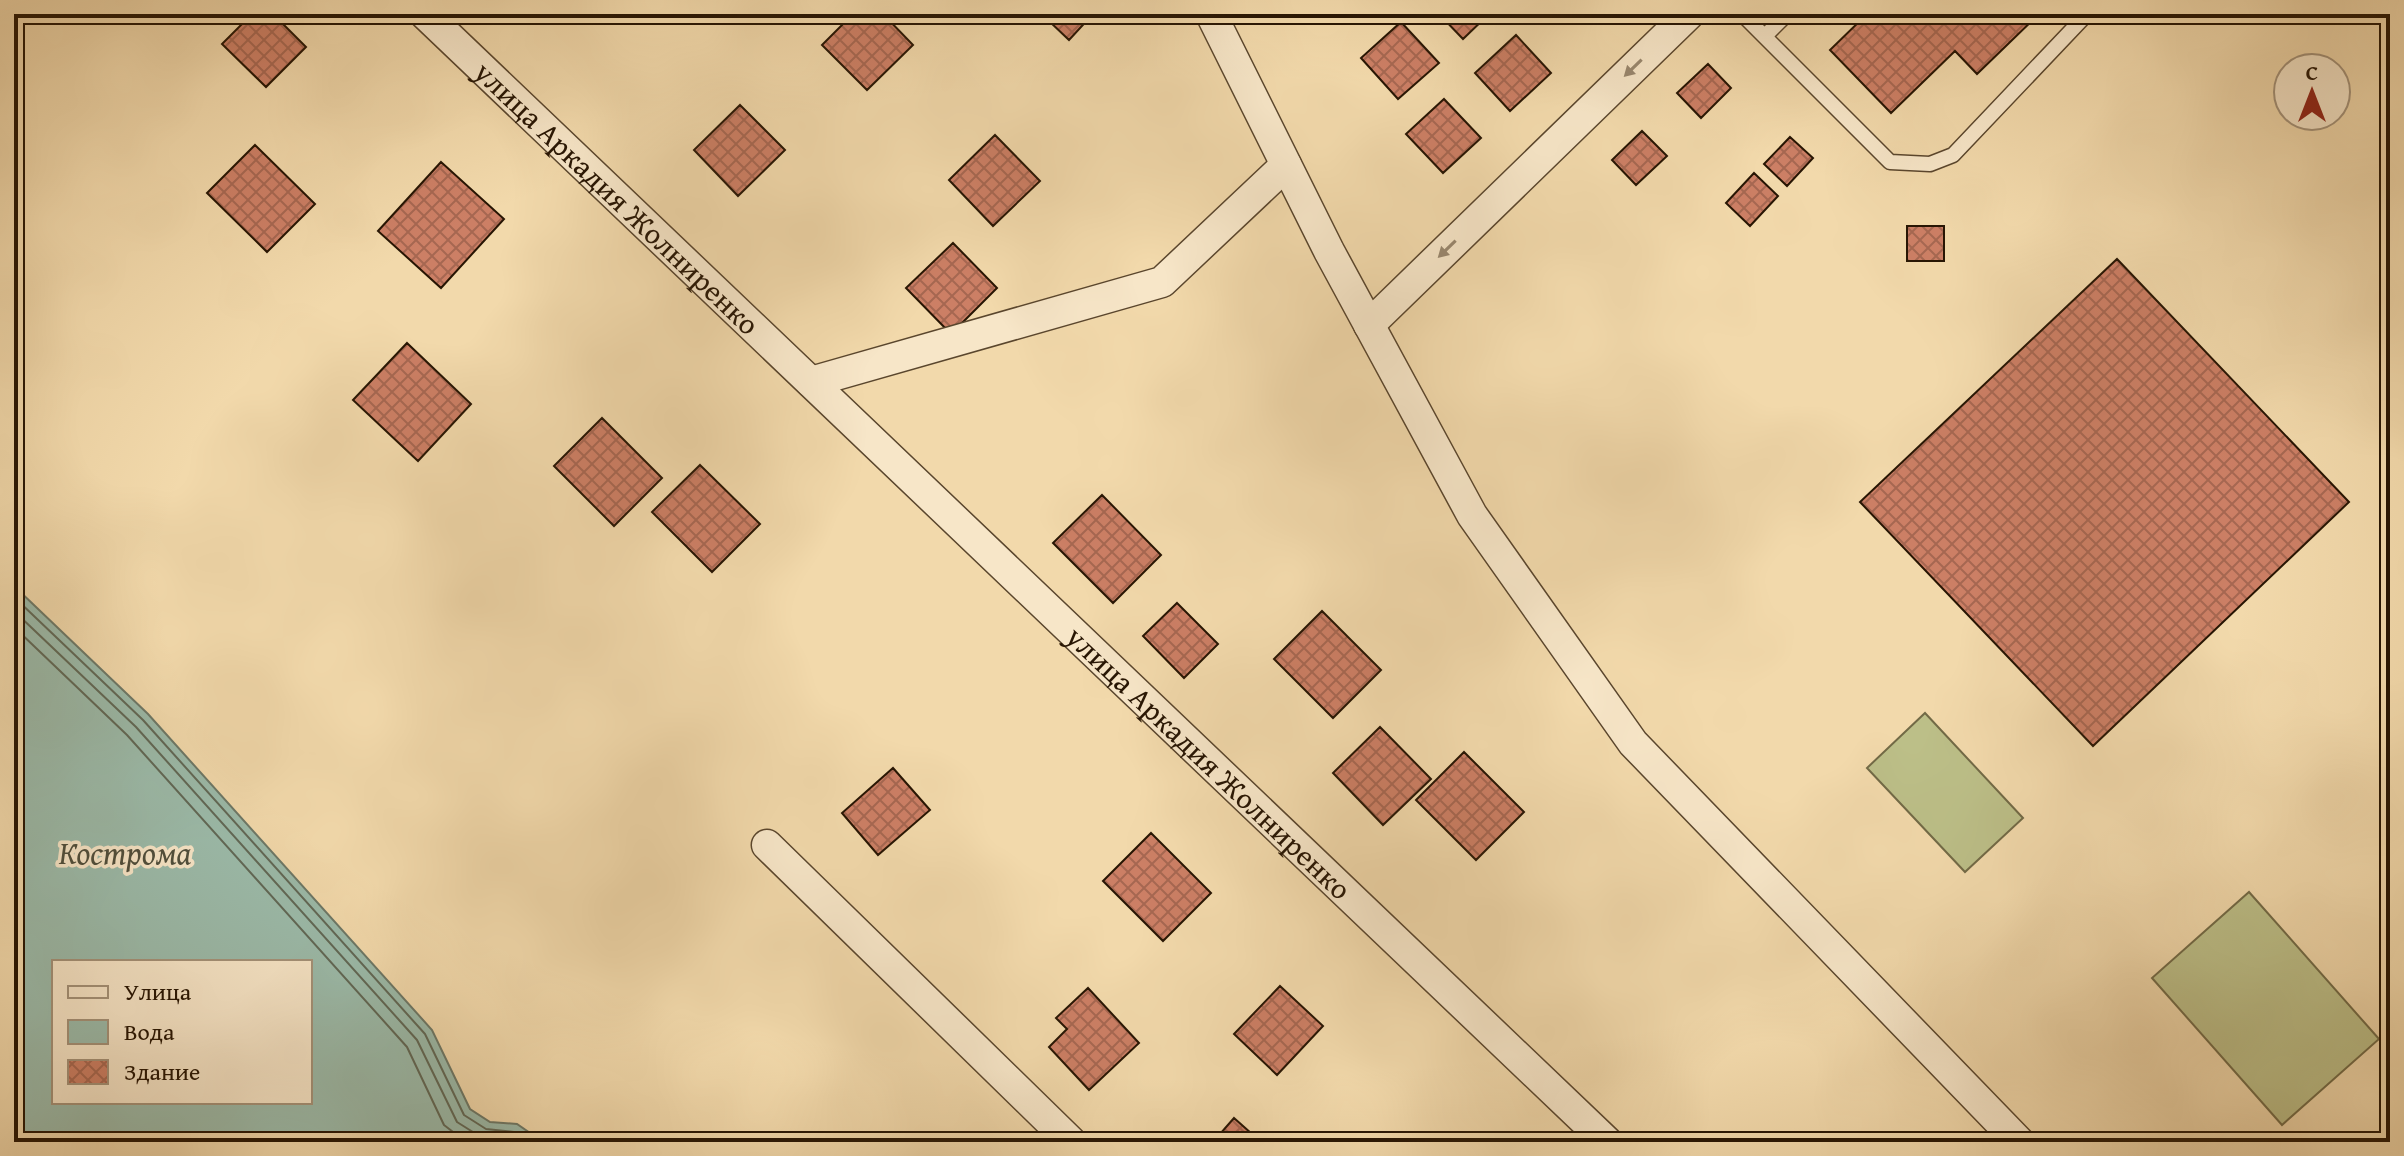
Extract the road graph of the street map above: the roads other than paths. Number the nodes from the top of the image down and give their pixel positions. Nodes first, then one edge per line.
1 (425, 14) edge
2 (1211, 14) edge
3 (1689, 14) edge
4 (1742, 14) edge
5 (1787, 14) edge
6 (2087, 14) edge
7 (1765, 36) junction
8 (1286, 165) junction
9 (1369, 325) junction
10 (811, 382) junction
11 (767, 845) dead end
12 (1999, 1135) edge
13 (1071, 1142) edge
14 (1607, 1142) edge

1 - 10 street, улица Аркадия Жолниренко
2 - 8 street
3 -> 9 street
4 - 7 lane
5 - 7 lane
6 - 7 lane
8 - 9 street
8 - 10 street
9 - 12 street
10 - 14 street, улица Аркадия Жолниренко
11 - 13 street

